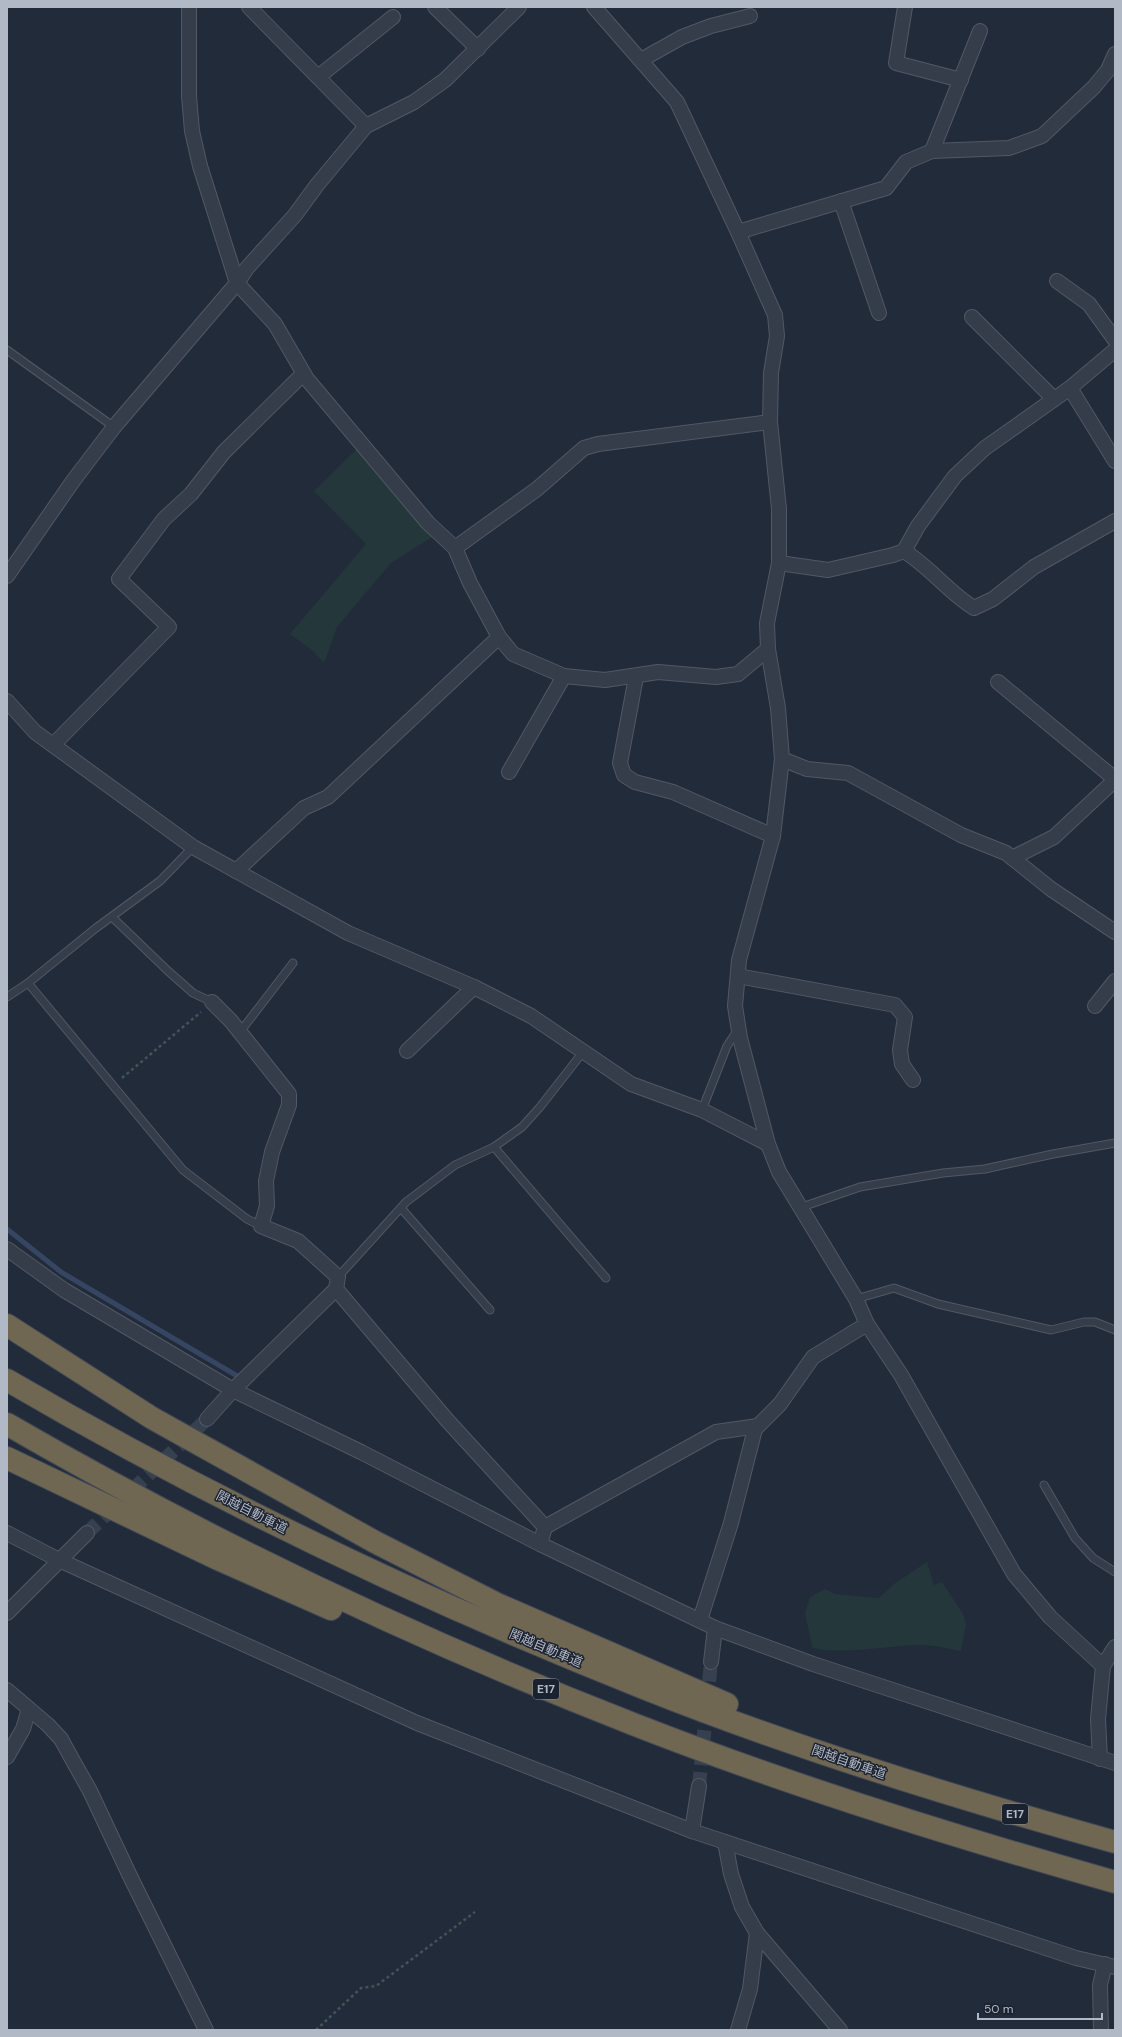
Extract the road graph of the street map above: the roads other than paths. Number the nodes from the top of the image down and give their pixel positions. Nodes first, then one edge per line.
1 (189, 7) edge
2 (435, 7) edge
3 (519, 7) edge
4 (594, 7) edge
5 (905, 7) edge
6 (257, 9) edge
7 (393, 16) dead end
8 (750, 16) dead end
9 (980, 31) dead end
10 (478, 49) junction
11 (1115, 54) edge
12 (641, 60) junction
13 (318, 77) junction
14 (960, 80) junction
15 (366, 126) junction
16 (932, 151) junction
17 (841, 201) junction
18 (738, 232) junction
19 (1057, 281) dead end
20 (236, 283) junction
21 (879, 313) dead end
22 (972, 317) dead end
23 (1115, 340) edge
24 (7, 350) edge
25 (1115, 350) edge
26 (303, 374) junction
27 (1070, 388) junction
28 (1053, 400) junction
29 (770, 422) junction
30 (114, 426) junction
31 (1115, 461) edge
32 (1115, 521) edge
33 (455, 548) junction
34 (904, 551) junction
35 (779, 563) junction
36 (7, 576) edge
37 (499, 637) junction
38 (768, 649) junction
39 (564, 676) junction
40 (636, 677) junction
41 (998, 682) dead end
42 (7, 701) edge
43 (53, 745) junction
44 (782, 759) junction
45 (509, 772) dead end
46 (1115, 780) edge
47 (773, 836) junction
48 (193, 847) junction
49 (1012, 858) junction
50 (236, 871) junction
51 (113, 918) junction
52 (1115, 932) edge
53 (293, 963) dead end
54 (738, 976) junction
55 (1115, 981) edge
56 (28, 983) junction
57 (474, 987) junction
58 (7, 997) edge
59 (212, 1002) joint
60 (1095, 1006) dead end
61 (739, 1029) junction
62 (240, 1032) junction
63 (408, 1051) dead end
64 (583, 1052) junction
65 (913, 1080) dead end
66 (702, 1110) junction
67 (1115, 1143) edge
68 (768, 1144) junction
69 (494, 1146) junction
70 (802, 1207) junction
71 (401, 1208) junction
72 (261, 1226) junction
73 (7, 1249) edge
74 (606, 1278) dead end
75 (337, 1283) junction
76 (856, 1299) junction
77 (490, 1310) dead end
78 (867, 1324) junction
79 (7, 1325) edge
80 (1115, 1330) edge
81 (7, 1380) edge
82 (233, 1390) junction
83 (207, 1419) tunnel mouth
84 (7, 1424) edge
85 (758, 1426) junction
86 (7, 1458) edge
87 (1044, 1485) dead end
88 (545, 1527) junction
89 (7, 1532) edge
90 (87, 1533) tunnel mouth
91 (540, 1544) junction
92 (59, 1560) junction
93 (1115, 1572) edge
94 (7, 1613) edge
95 (700, 1620) junction
96 (715, 1628) junction
97 (1115, 1647) edge
98 (711, 1662) tunnel mouth
99 (1104, 1666) junction
100 (7, 1690) edge
101 (30, 1709) junction
102 (7, 1757) edge
103 (1100, 1759) junction
104 (1115, 1763) edge
105 (915, 1784) junction
106 (699, 1786) tunnel mouth
107 (692, 1831) junction
108 (725, 1842) junction
109 (1115, 1842) edge
110 (1115, 1882) edge
111 (1115, 1894) edge
112 (757, 1933) junction
113 (1110, 1965) edge
114 (206, 2030) edge
115 (738, 2030) edge
116 (840, 2030) edge
117 (1101, 2030) edge

1 - 20 street
2 - 10 street
3 - 10 street
4 - 12 street
5 - 14 street
6 - 13 street
7 - 13 street
8 - 12 street
9 - 14 street
10 - 15 street
11 - 16 street
12 - 18 street
13 - 15 street
14 - 16 street
15 - 20 street
16 - 17 street
17 - 18 street
17 - 21 street
18 - 29 street
19 - 23 street
20 - 26 street
20 - 30 street
22 - 28 street
24 - 30 lane
25 - 27 street
26 - 33 street
26 - 43 street
27 - 28 street
27 - 31 street
28 - 34 street
29 - 33 street
29 - 35 street
30 - 36 street
32 - 34 street
33 - 37 street
34 - 35 street
35 - 38 street
37 - 39 street
37 - 50 street
38 - 40 street
38 - 44 street
39 - 40 street
39 - 45 street
40 - 47 street
41 - 46 street
42 - 43 street
43 - 48 street
44 - 47 street
44 - 49 street
46 - 49 street
47 - 54 street
48 - 50 street
48 - 51 lane
49 - 52 street
50 - 57 street
51 - 56 lane
51 - 59 lane
53 - 62 lane
54 - 61 street
54 - 65 street
55 - 60 street
56 - 58 lane
56 - 72 lane
57 - 63 street
57 - 64 street
59 - 62 street
61 - 66 lane
61 - 68 street
62 - 72 street
64 - 66 street
64 - 69 lane
66 - 68 street
67 - 70 lane
68 - 70 street
69 - 71 lane
69 - 74 lane
70 - 76 street
71 - 75 lane
71 - 77 lane
72 - 75 street
73 - 82 street
75 - 82 street
75 - 88 street
76 - 78 street
76 - 80 lane
78 - 85 street
78 - 99 street
79 - 105 highway
81 - 105 highway, 関越自動車道 / E17
82 - 83 street
82 - 91 street
84 - 110 highway, E17
85 - 88 street
85 - 95 street
86 - 111 highway
87 - 93 lane
88 - 91 street
89 - 92 street
90 - 92 street
91 - 95 street
92 - 94 street
92 - 107 street
95 - 96 street
96 - 98 street
96 - 103 street
97 - 99 street
99 - 103 street
100 - 101 street
101 - 102 street
101 - 114 street
103 - 104 street
105 - 109 highway, 関越自動車道 / E17
106 - 107 street
107 - 108 street
108 - 112 street
108 - 113 street
112 - 115 street
112 - 116 street
113 - 117 street

